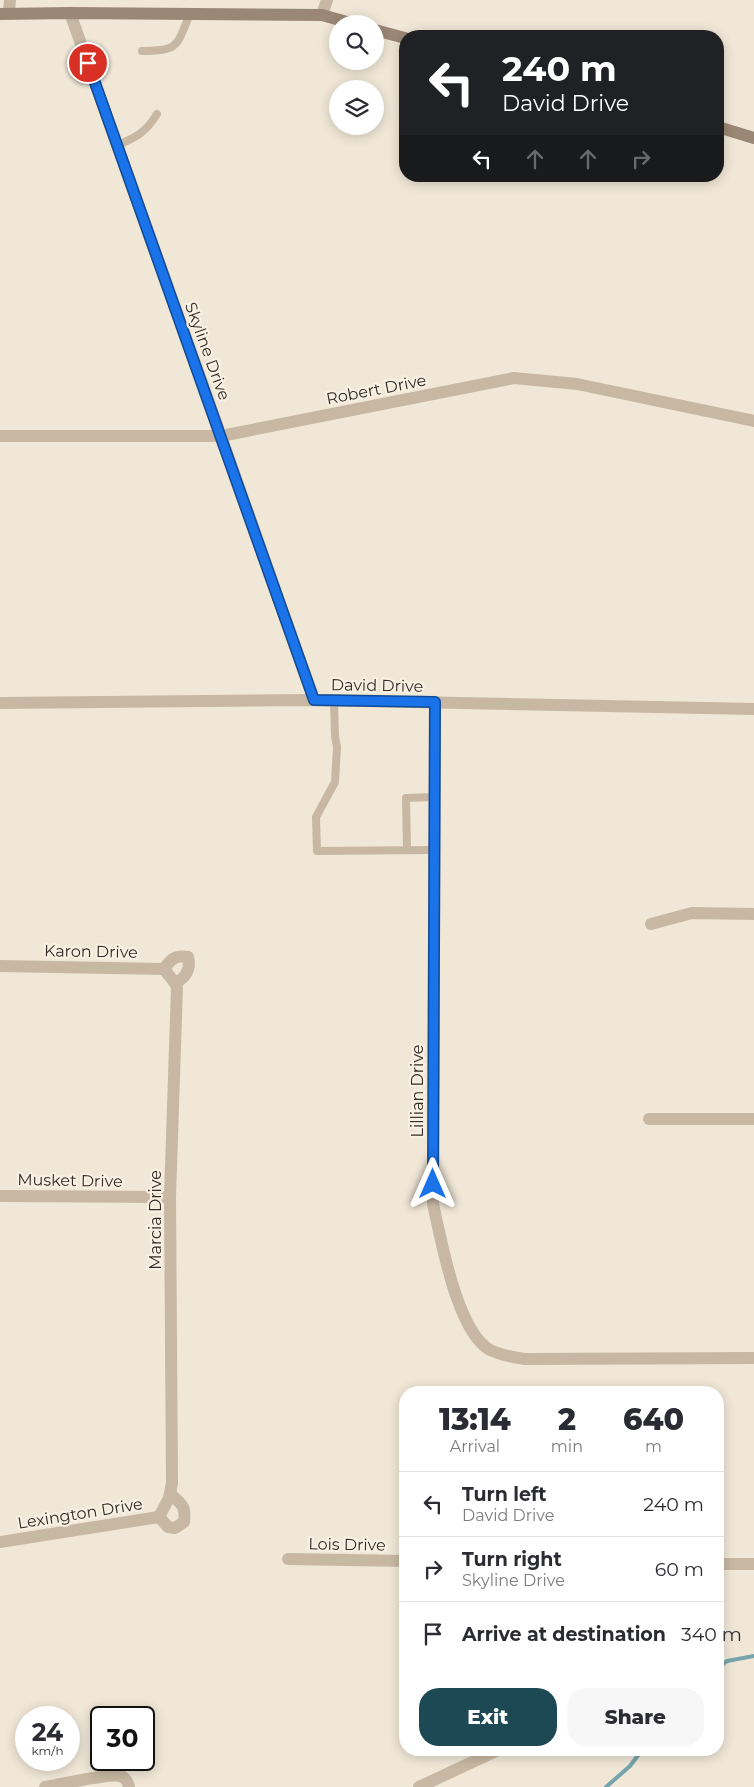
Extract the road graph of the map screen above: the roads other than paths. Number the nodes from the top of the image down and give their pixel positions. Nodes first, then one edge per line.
1 (326, 0) edge
2 (6, 9) edge
3 (70, 13) junction
4 (190, 14) junction
5 (322, 15) junction
6 (329, 17) edge
7 (384, 32) edge
8 (399, 36) edge
9 (142, 51) dead end
10 (157, 114) dead end
11 (724, 129) edge
12 (754, 138) edge
13 (118, 145) junction
14 (754, 421) edge
15 (0, 436) edge
16 (222, 436) junction
17 (314, 700) junction
18 (334, 701) junction
19 (435, 702) junction
20 (0, 703) edge
21 (754, 709) edge
22 (434, 797) junction
23 (407, 850) junction
24 (434, 850) junction
25 (754, 914) edge
26 (651, 924) dead end
27 (0, 966) edge
28 (164, 969) junction
29 (175, 983) junction
30 (649, 1119) dead end
31 (754, 1119) edge
32 (0, 1196) edge
33 (170, 1198) junction
34 (754, 1358) edge
35 (170, 1494) junction
36 (159, 1517) junction
37 (0, 1542) edge
38 (288, 1559) dead end
39 (399, 1561) edge
40 (724, 1564) edge
41 (754, 1564) edge
42 (485, 1756) edge
43 (96, 1783) edge
44 (45, 1787) edge
45 (129, 1787) edge
46 (419, 1787) edge

1 - 5 street
2 - 3 main road
3 - 4 main road
3 - 13 street, Skyline Drive
4 - 5 main road
4 - 9 lane
5 - 6 main road
7 - 8 main road
10 - 13 lane
11 - 12 main road
13 - 16 street, Skyline Drive
14 - 16 street, Robert Drive
15 - 16 street, Robert Drive
16 - 17 street, Skyline Drive
17 - 18 street, David Drive
17 - 20 street, David Drive
18 - 19 street, David Drive
18 - 23 lane
19 - 21 street, David Drive
19 - 22 street, Lillian Drive
22 - 23 lane
22 - 24 street, Lillian Drive
23 - 24 lane
24 - 34 street, Lillian Drive
25 - 26 street
27 - 28 street, Karon Drive
28 - 29 street
28 - 29 street
29 - 33 street, Marcia Drive
30 - 31 street
32 - 33 street, Musket Drive
33 - 35 street, Marcia Drive
35 - 36 street, Marcia Drive
35 - 36 street, Lexington Drive
36 - 37 street, Lexington Drive
38 - 39 street, Lois Drive
40 - 41 street
42 - 46 street
43 - 44 street
43 - 45 street

